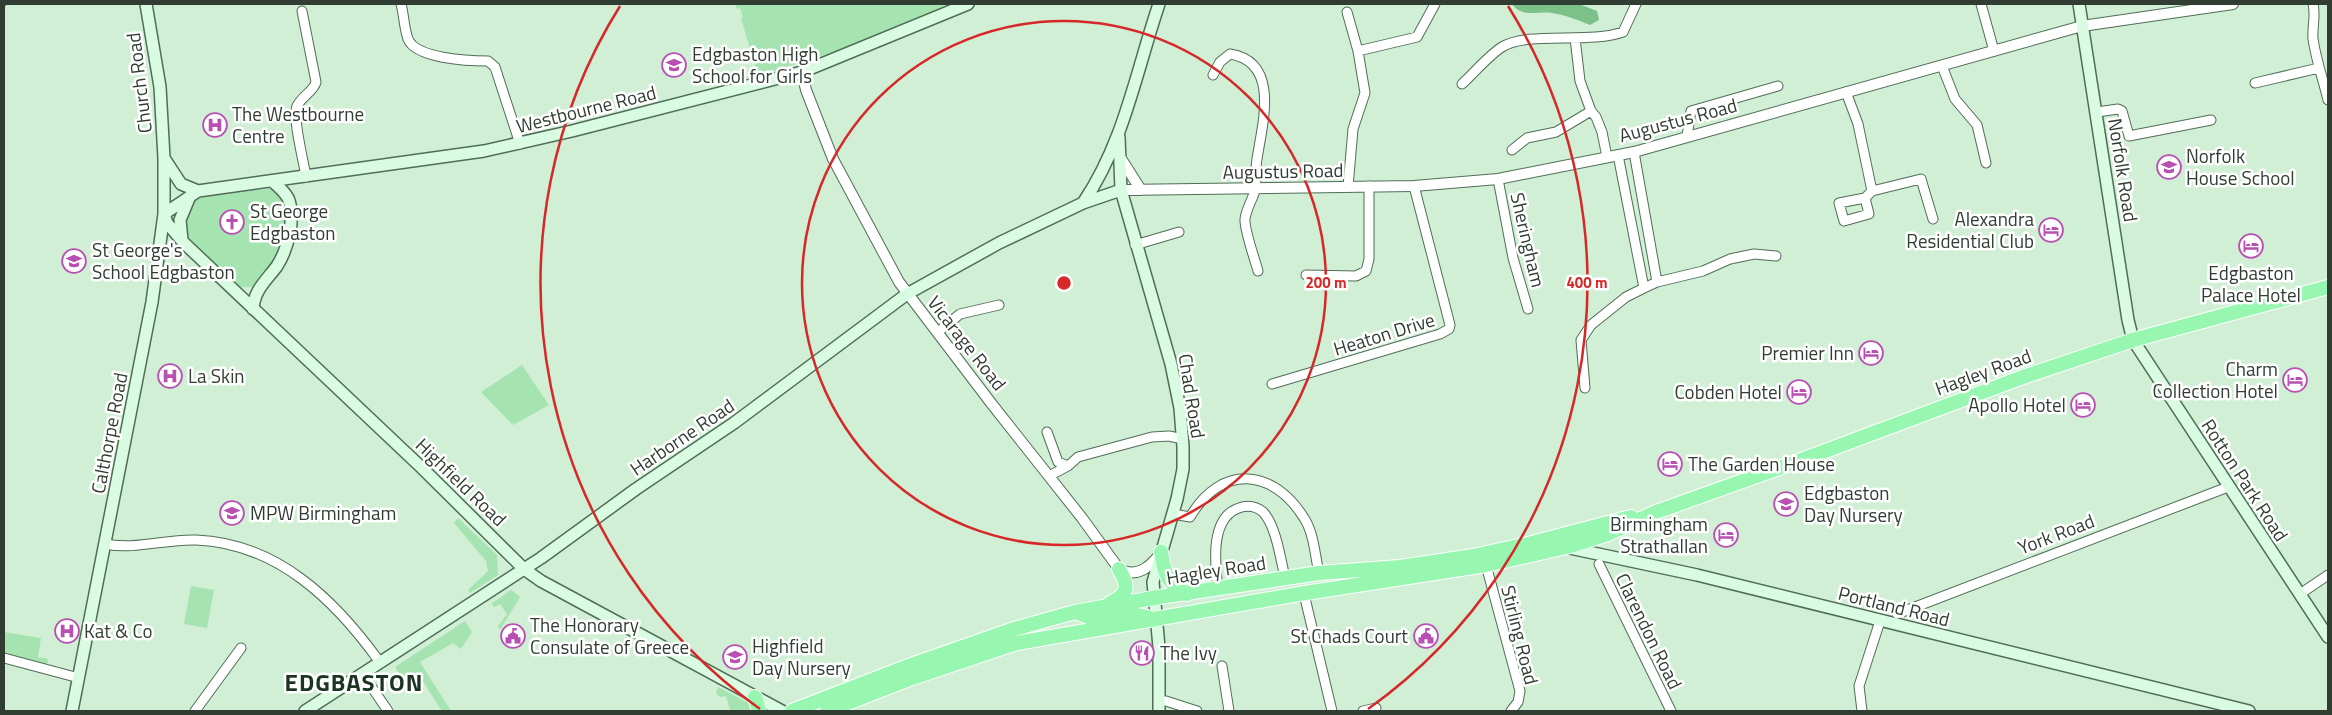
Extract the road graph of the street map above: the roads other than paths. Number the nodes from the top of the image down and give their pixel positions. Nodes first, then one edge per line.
1 (146, 4) edge
2 (402, 4) edge
3 (968, 4) edge
4 (1160, 4) edge
5 (1435, 4) edge
6 (1636, 4) edge
7 (1981, 4) edge
8 (2079, 4) edge
9 (2234, 4) edge
10 (2313, 4) edge
11 (2186, 7) edge
12 (302, 11) dead end
13 (1347, 12) dead end
14 (2082, 26) junction
15 (1576, 38) junction
16 (1358, 51) junction
17 (1994, 51) junction
18 (1942, 66) junction
19 (2319, 68) junction
20 (802, 72) junction
21 (1213, 75) dead end
22 (2255, 83) dead end
23 (1462, 84) dead end
24 (1778, 86) dead end
25 (1846, 92) junction
26 (2328, 100) edge
27 (1591, 111) junction
28 (2097, 112) junction
29 (2211, 120) dead end
30 (1119, 136) junction
31 (1687, 136) junction
32 (520, 144) junction
33 (1512, 150) dead end
34 (1634, 152) junction
35 (1119, 155) junction
36 (1618, 155) junction
37 (1607, 157) junction
38 (164, 158) junction
39 (1986, 163) dead end
40 (306, 177) junction
41 (1498, 179) junction
42 (272, 181) junction
43 (1369, 186) junction
44 (1414, 186) junction
45 (1348, 187) junction
46 (1255, 189) junction
47 (1131, 190) junction
48 (1872, 191) junction
49 (194, 194) junction
50 (1865, 198) dead end
51 (1083, 203) junction
52 (164, 214) junction
53 (1933, 220) dead end
54 (1179, 232) dead end
55 (183, 242) junction
56 (1135, 245) junction
57 (1776, 256) dead end
58 (1258, 272) dead end
59 (1306, 275) dead end
60 (1657, 282) junction
61 (230, 286) junction
62 (2328, 286) edge
63 (258, 288) junction
64 (1644, 288) junction
65 (907, 294) junction
66 (999, 304) dead end
67 (253, 309) junction
68 (1528, 309) dead end
69 (938, 332) junction
70 (2133, 340) junction
71 (1272, 384) dead end
72 (1585, 388) dead end
73 (1046, 432) dead end
74 (1183, 440) junction
75 (1068, 466) junction
76 (1049, 476) junction
77 (2228, 487) junction
78 (1656, 512) junction
79 (1173, 514) junction
80 (105, 544) junction
81 (1528, 544) junction
82 (1566, 547) junction
83 (1161, 552) junction
84 (1599, 564) dead end
85 (1486, 565) junction
86 (524, 569) junction
87 (1119, 569) junction
88 (1319, 573) junction
89 (2328, 575) edge
90 (1285, 578) junction
91 (1218, 589) junction
92 (1187, 594) junction
93 (1302, 594) junction
94 (2300, 594) junction
95 (1153, 598) junction
96 (1100, 607) junction
97 (1075, 612) junction
98 (1897, 614) dead end
99 (1157, 619) junction
100 (1880, 621) junction
101 (1011, 630) junction
102 (2328, 637) edge
103 (1017, 643) junction
104 (241, 648) dead end
105 (4, 658) edge
106 (379, 661) junction
107 (1222, 666) dead end
108 (362, 673) junction
109 (79, 678) junction
110 (755, 697) junction
111 (1160, 706) edge
112 (1376, 708) dead end
113 (197, 709) edge
114 (816, 709) edge
115 (72, 711) edge
116 (208, 711) edge
117 (305, 711) edge
118 (388, 711) edge
119 (759, 711) edge
120 (782, 711) edge
121 (792, 711) edge
122 (1197, 711) edge
123 (1229, 711) edge
124 (1332, 711) edge
125 (1364, 711) edge
126 (1511, 711) edge
127 (1671, 711) edge
128 (1862, 711) edge
129 (2250, 711) edge

1 - 38 main road, Church Road
2 - 32 street
3 - 20 main road, Westbourne Road
4 - 30 main road
5 - 16 street
6 - 15 street
7 - 17 street
8 - 14 main road, Norfolk Road
9 - 11 street, Augustus Road
10 - 19 street
11 - 14 street, Augustus Road
12 - 40 street
13 - 16 street
14 - 17 street, Augustus Road
14 - 28 main road, Norfolk Road
15 - 23 street
15 - 27 street
16 - 45 street
17 - 18 street, Augustus Road
18 - 25 street, Augustus Road
18 - 39 street
19 - 22 street
19 - 26 street
20 - 32 main road, Westbourne Road
20 - 65 street, Vicarage Road
21 - 46 street
24 - 31 street
25 - 31 street, Augustus Road
25 - 48 street
27 - 33 street
27 - 37 street
28 - 29 street
28 - 70 main road, Norfolk Road
30 - 35 main road
30 - 51 main road
31 - 34 street, Augustus Road
32 - 40 main road, Westbourne Road
34 - 36 street, Augustus Road
34 - 60 street
35 - 47 main road
35 - 47 street
36 - 37 street, Augustus Road
36 - 64 street
37 - 41 street, Augustus Road
38 - 49 main road
38 - 52 main road, Calthorpe Road
40 - 42 main road, Westbourne Road
41 - 44 street, Augustus Road
41 - 68 street, Sheringham
42 - 49 main road, Westbourne Road
42 - 63 main road
43 - 44 street, Augustus Road
43 - 45 street, Augustus Road
43 - 59 street
44 - 71 street, Heaton Drive
45 - 46 street, Augustus Road
46 - 47 street, Augustus Road
46 - 58 street
47 - 51 main road, Harborne Road
47 - 56 main road, Chad Road
48 - 50 street
48 - 53 street
49 - 52 main road
49 - 55 main road
51 - 65 main road, Harborne Road
52 - 55 main road, Highfield Road
52 - 80 main road, Calthorpe Road
54 - 56 street
55 - 61 main road, Highfield Road
56 - 74 main road, Chad Road
57 - 60 street
60 - 64 street
61 - 63 main road
61 - 67 main road, Highfield Road
62 - 70 highway, Hagley Road
63 - 67 main road
64 - 72 street
65 - 69 street, Vicarage Road
65 - 86 main road, Harborne Road
66 - 69 street
67 - 86 main road, Highfield Road
69 - 76 street, Vicarage Road
70 - 77 main road, Rotton Park Road
70 - 78 highway, Hagley Road
73 - 75 street
74 - 75 street
74 - 79 main road, Chad Road
75 - 76 street
76 - 87 street, Vicarage Road
77 - 94 main road, Rotton Park Road
77 - 98 street, York Road
78 - 81 highway, Hagley Road
78 - 82 highway, Hagley Road
79 - 83 main road, Chad Road
79 - 88 street
80 - 106 street
80 - 109 main road, Calthorpe Road
81 - 82 main road, Portland Road
81 - 88 highway, Hagley Road
82 - 85 highway, Hagley Road
82 - 100 main road, Portland Road
83 - 87 street
83 - 92 highway
83 - 95 main road, Chad Road
84 - 127 street, Clarendon Road
85 - 93 highway, Hagley Road
85 - 126 street, Stirling Road
86 - 106 main road, Harborne Road
86 - 110 main road, Highfield Road
87 - 96 highway
88 - 90 highway, Hagley Road
89 - 94 street
90 - 91 highway, Hagley Road
90 - 91 street
90 - 93 highway
91 - 92 highway, Hagley Road
92 - 95 highway, Hagley Road
93 - 99 highway, Hagley Road
93 - 124 street
94 - 102 main road, Rotton Park Road
95 - 96 highway, Hagley Road
95 - 99 main road, Chad Road
96 - 97 highway, Hagley Road
97 - 99 highway
97 - 101 highway, Hagley Road
99 - 103 highway, Hagley Road
99 - 111 main road, Chad Road
100 - 128 street
100 - 129 main road, Portland Road
101 - 103 highway
101 - 114 highway, Hagley Road
103 - 114 highway, Hagley Road
104 - 113 street
105 - 109 street
106 - 108 main road, Harborne Road
107 - 123 street
108 - 117 main road, Harborne Road
108 - 118 street
109 - 115 main road, Calthorpe Road
110 - 119 highway
110 - 120 main road, Highfield Road
111 - 122 street
112 - 125 street
113 - 116 street
114 - 121 highway, Hagley Road

